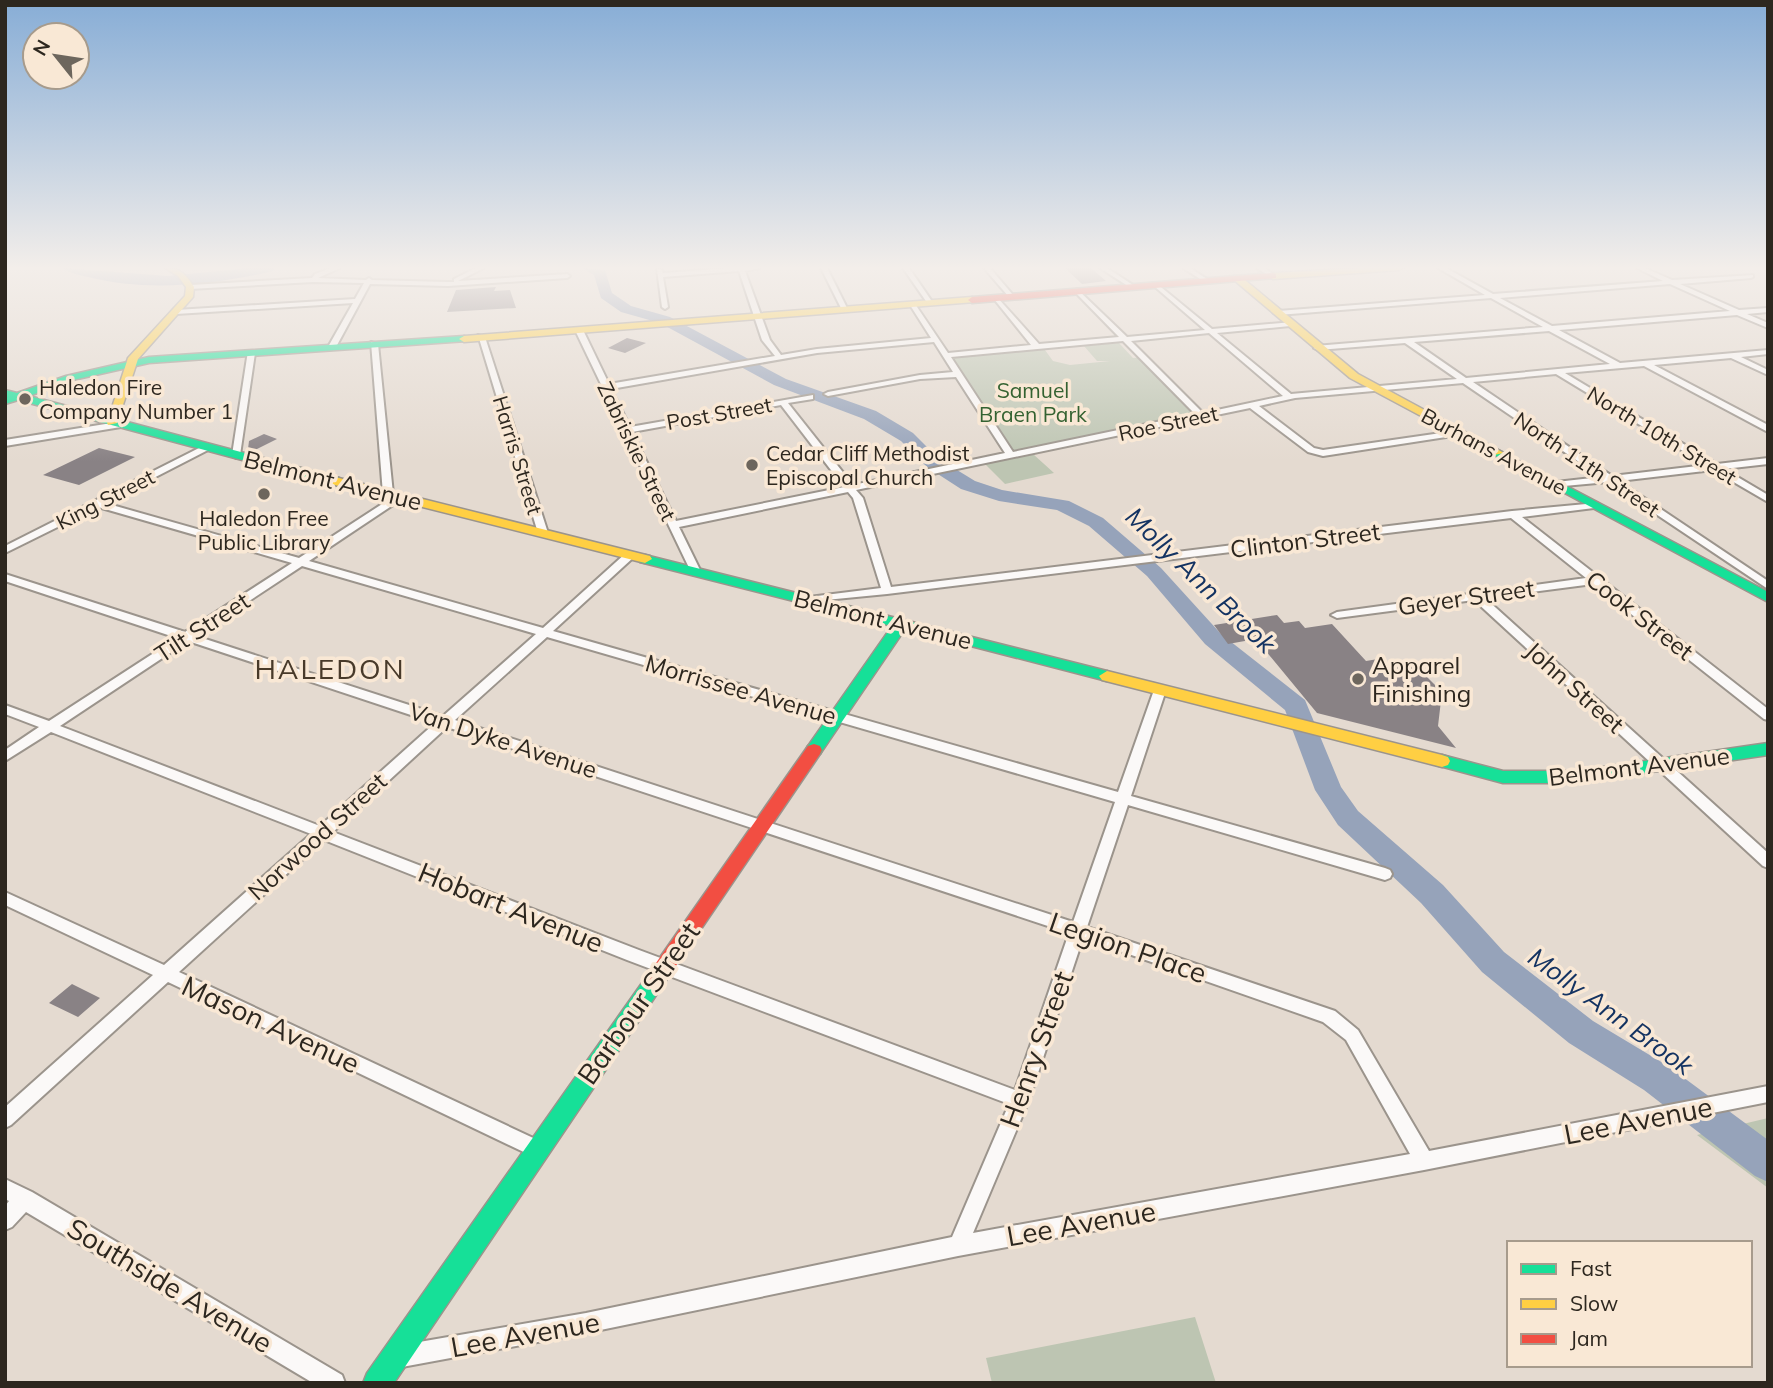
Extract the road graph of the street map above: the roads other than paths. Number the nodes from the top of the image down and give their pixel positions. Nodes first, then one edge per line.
1 (156, 333) edge
2 (340, 333) edge
3 (540, 333) edge
4 (580, 333) edge
5 (763, 333) edge
6 (931, 333) edge
7 (1028, 333) edge
8 (1119, 333) edge
9 (1192, 333) edge
10 (1213, 333) edge
11 (1300, 333) edge
12 (1506, 333) edge
13 (1558, 333) edge
14 (481, 337) junction
15 (1125, 339) junction
16 (936, 340) junction
17 (1407, 341) junction
18 (374, 344) junction
19 (1037, 346) junction
20 (332, 347) junction
21 (1318, 348) junction
22 (1768, 352) edge
23 (251, 353) junction
24 (946, 355) junction
25 (1731, 355) junction
26 (780, 358) junction
27 (131, 362) junction
28 (1644, 363) junction
29 (1617, 366) junction
30 (1556, 371) junction
31 (1768, 373) edge
32 (959, 374) junction
33 (1464, 380) junction
34 (607, 387) junction
35 (1377, 388) junction
36 (828, 394) dead end
37 (9, 397) edge
38 (810, 397) dead end
39 (1289, 397) junction
40 (783, 402) junction
41 (1252, 405) junction
42 (1202, 416) junction
43 (115, 424) junction
44 (1768, 429) edge
45 (627, 430) junction
46 (1460, 432) junction
47 (5, 443) edge
48 (205, 448) junction
49 (236, 455) junction
50 (1011, 455) junction
51 (1768, 460) edge
52 (1714, 467) junction
53 (1609, 479) junction
54 (1556, 485) junction
55 (850, 489) junction
56 (393, 496) junction
57 (1768, 499) edge
58 (96, 503) junction
59 (1594, 505) junction
60 (1512, 514) junction
61 (673, 525) junction
62 (543, 533) junction
63 (5, 550) edge
64 (630, 555) junction
65 (301, 562) junction
66 (696, 572) junction
67 (5, 577) edge
68 (1596, 580) junction
69 (887, 591) junction
70 (1767, 595) edge
71 (1476, 596) junction
72 (808, 600) junction
73 (1337, 615) dead end
74 (901, 624) junction
75 (544, 633) junction
76 (187, 636) junction
77 (1160, 690) junction
78 (5, 709) edge
79 (1768, 716) edge
80 (836, 717) junction
81 (446, 721) junction
82 (50, 727) junction
83 (1768, 749) edge
84 (5, 756) edge
85 (1661, 765) junction
86 (1123, 799) junction
87 (761, 826) junction
88 (321, 832) junction
89 (1768, 862) edge
90 (1385, 874) dead end
91 (5, 898) edge
92 (1078, 930) junction
93 (663, 966) junction
94 (165, 974) junction
95 (1768, 1094) edge
96 (1020, 1100) junction
97 (1726, 1103) joint
98 (1676, 1112) joint
99 (5, 1119) edge
100 (537, 1149) junction
101 (1424, 1161) junction
102 (5, 1188) edge
103 (25, 1199) junction
104 (5, 1220) edge
105 (958, 1246) junction
106 (395, 1355) junction
107 (334, 1383) edge
108 (377, 1383) edge

1 - 27 main road
2 - 20 street
3 - 14 main road
4 - 34 street, Zabriskie Street
5 - 26 street
6 - 16 street
7 - 19 street
8 - 15 street
9 - 15 street
10 - 39 street
11 - 21 main road, Burhans Avenue
12 - 17 street
13 - 29 street
14 - 18 main road
14 - 62 street, Harris Street
15 - 19 street
15 - 42 street
16 - 24 street
16 - 26 street
17 - 21 street
17 - 33 street, North 11th Street
18 - 20 main road
18 - 56 street
19 - 24 street
20 - 23 main road
21 - 35 main road, Burhans Avenue
22 - 25 street, Roe Street
23 - 27 main road
23 - 49 street
24 - 32 street
25 - 28 street, Roe Street
25 - 31 street
26 - 34 street
27 - 37 main road
27 - 43 main road
28 - 29 street, Roe Street
28 - 44 street
29 - 30 street, Roe Street
30 - 33 street, Roe Street
30 - 52 street, North 10th Street
32 - 36 street
32 - 50 street
33 - 35 street, Roe Street
33 - 53 street, North 11th Street
34 - 45 street, Zabriskie Street
35 - 39 street, Roe Street
35 - 46 main road, Burhans Avenue
37 - 43 main road, Belmont Avenue
38 - 40 street, Post Street
39 - 41 street, Roe Street
40 - 45 street, Post Street
40 - 55 street
41 - 42 street, Roe Street
41 - 46 street
42 - 50 street, Roe Street
43 - 47 street
43 - 48 main road, Belmont Avenue
45 - 61 street, Zabriskie Street
46 - 54 main road, Burhans Avenue
48 - 49 main road, Belmont Avenue
48 - 58 street, King Street
49 - 56 main road, Belmont Avenue
50 - 55 street, Roe Street
51 - 52 street
52 - 53 street
52 - 57 street, North 10th Street
53 - 54 street
53 - 70 street, North 11th Street
54 - 59 main road, Burhans Avenue
55 - 61 street, Roe Street
55 - 69 street
56 - 62 main road, Belmont Avenue
56 - 65 street, Tilt Street
58 - 63 street, King Street
58 - 65 street, Morrissee Avenue
59 - 60 street, Clinton Street
59 - 70 main road, Burhans Avenue
60 - 68 street, Cook Street
60 - 69 street, Clinton Street
61 - 66 street, Zabriskie Street
62 - 64 main road, Belmont Avenue
64 - 66 main road, Belmont Avenue
64 - 75 street, Norwood Street
65 - 75 street, Morrissee Avenue
65 - 76 street, Tilt Street
66 - 72 main road, Belmont Avenue
67 - 76 street, Van Dyke Avenue
68 - 71 street, Geyer Street
68 - 79 street, Cook Street
69 - 72 street, Clinton Street
71 - 73 street, Geyer Street
71 - 85 street, John Street
72 - 74 main road, Belmont Avenue
74 - 77 main road, Belmont Avenue
74 - 80 main road, Barbour Street
75 - 80 street, Morrissee Avenue
75 - 81 street, Norwood Street
76 - 81 street, Van Dyke Avenue
76 - 82 street, Tilt Street
77 - 85 main road, Belmont Avenue
77 - 86 street, Henry Street
78 - 82 street, Hobart Avenue
80 - 86 street, Morrissee Avenue
80 - 87 main road, Barbour Street
81 - 87 street, Van Dyke Avenue
81 - 88 street, Norwood Street
82 - 84 street, Tilt Street
82 - 88 street, Hobart Avenue
83 - 85 main road, Belmont Avenue
85 - 89 street, John Street
86 - 90 street, Morrissee Avenue
86 - 92 street, Henry Street
87 - 92 street, Legion Place
87 - 93 main road, Barbour Street
88 - 93 street, Hobart Avenue
88 - 94 street, Norwood Street
91 - 94 street, Mason Avenue
92 - 96 street, Henry Street
92 - 101 street, Legion Place
93 - 96 street, Hobart Avenue
93 - 100 main road, Barbour Street
94 - 99 street, Norwood Street
94 - 100 street, Mason Avenue
95 - 97 street, Lee Avenue
96 - 105 street, Henry Street
97 - 98 street, Lee Avenue
98 - 101 street, Lee Avenue
100 - 106 main road, Barbour Street
101 - 105 street, Lee Avenue
102 - 103 street, Southside Avenue
103 - 104 street
103 - 107 street, Southside Avenue
105 - 106 street, Lee Avenue
106 - 108 main road, Barbour Street

